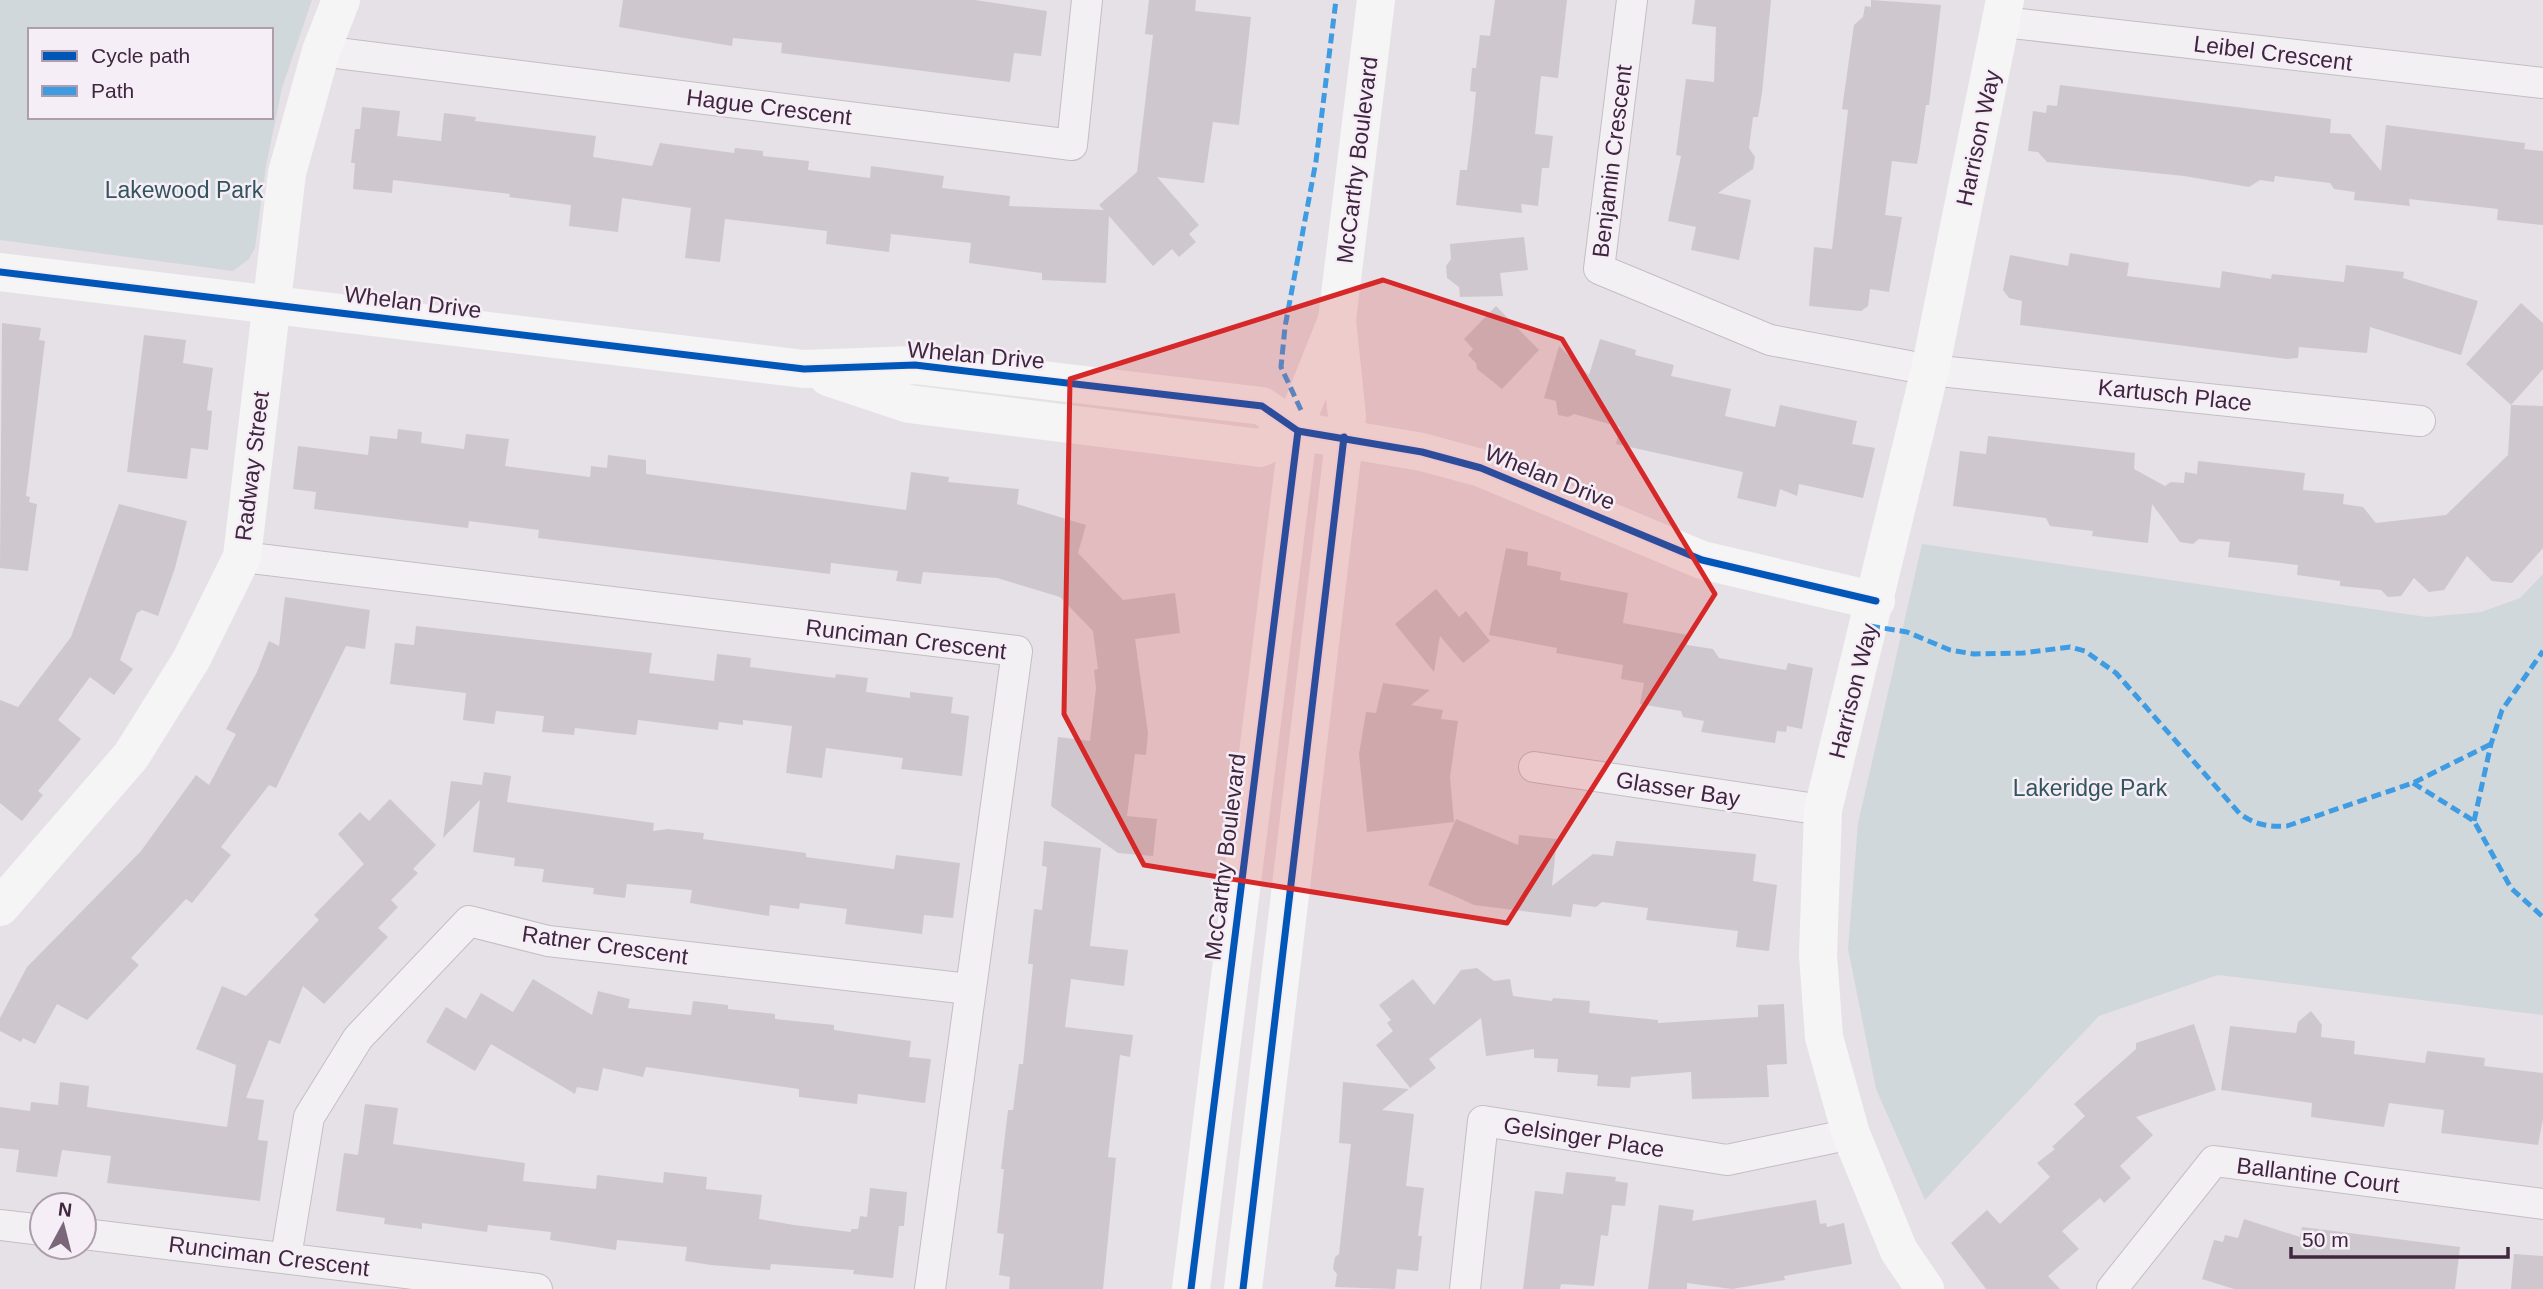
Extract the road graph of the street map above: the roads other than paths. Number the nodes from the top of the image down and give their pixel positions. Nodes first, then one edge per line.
1 (341, 0) edge
2 (1087, 0) edge
3 (1376, 0) edge
4 (1632, 0) edge
5 (2004, 11) edge
6 (321, 51) junction
7 (2543, 83) edge
8 (0, 272) edge
9 (272, 304) junction
10 (1338, 320) junction
11 (1930, 370) junction
12 (2420, 421) dead end
13 (1298, 431) junction
14 (1345, 437) junction
15 (242, 556) junction
16 (1876, 601) junction
17 (1534, 767) dead end
18 (1823, 810) junction
19 (4, 895) edge
20 (969, 989) junction
21 (1851, 1134) junction
22 (2543, 1204) edge
23 (0, 1225) edge
24 (28, 1228) edge
25 (98, 1236) edge
26 (286, 1257) junction
27 (537, 1289) edge
28 (930, 1289) edge
29 (1191, 1289) edge
30 (1243, 1289) edge
31 (1465, 1289) edge
32 (1925, 1289) edge
33 (2112, 1289) edge

1 - 6 street, Radway Street
2 - 6 street, Hague Crescent
3 - 10 street, McCarthy Boulevard
4 - 11 street, Benjamin Crescent
5 - 7 street, Leibel Crescent
5 - 11 street, Harrison Way
6 - 9 street, Radway Street
8 - 9 street, Whelan Drive
9 - 13 street, Whelan Drive
9 - 15 street, Radway Street
10 - 13 street, McCarthy Boulevard
10 - 14 street, McCarthy Boulevard
11 - 12 street, Kartusch Place
11 - 16 street, Harrison Way
13 - 14 street, Whelan Drive
13 - 29 street, McCarthy Boulevard
14 - 16 street, Whelan Drive
14 - 30 street, McCarthy Boulevard
15 - 19 street, Radway Street
15 - 20 street, Runciman Crescent
16 - 18 street, Harrison Way
17 - 18 street, Glasser Bay
18 - 21 street, Harrison Way
20 - 26 street, Ratner Crescent
20 - 28 street, Runciman Crescent
21 - 31 street, Gelsinger Place
21 - 32 street, Harrison Way
22 - 33 street, Ballantine Court
23 - 24 street
25 - 26 street, Runciman Crescent
26 - 27 street, Runciman Crescent

